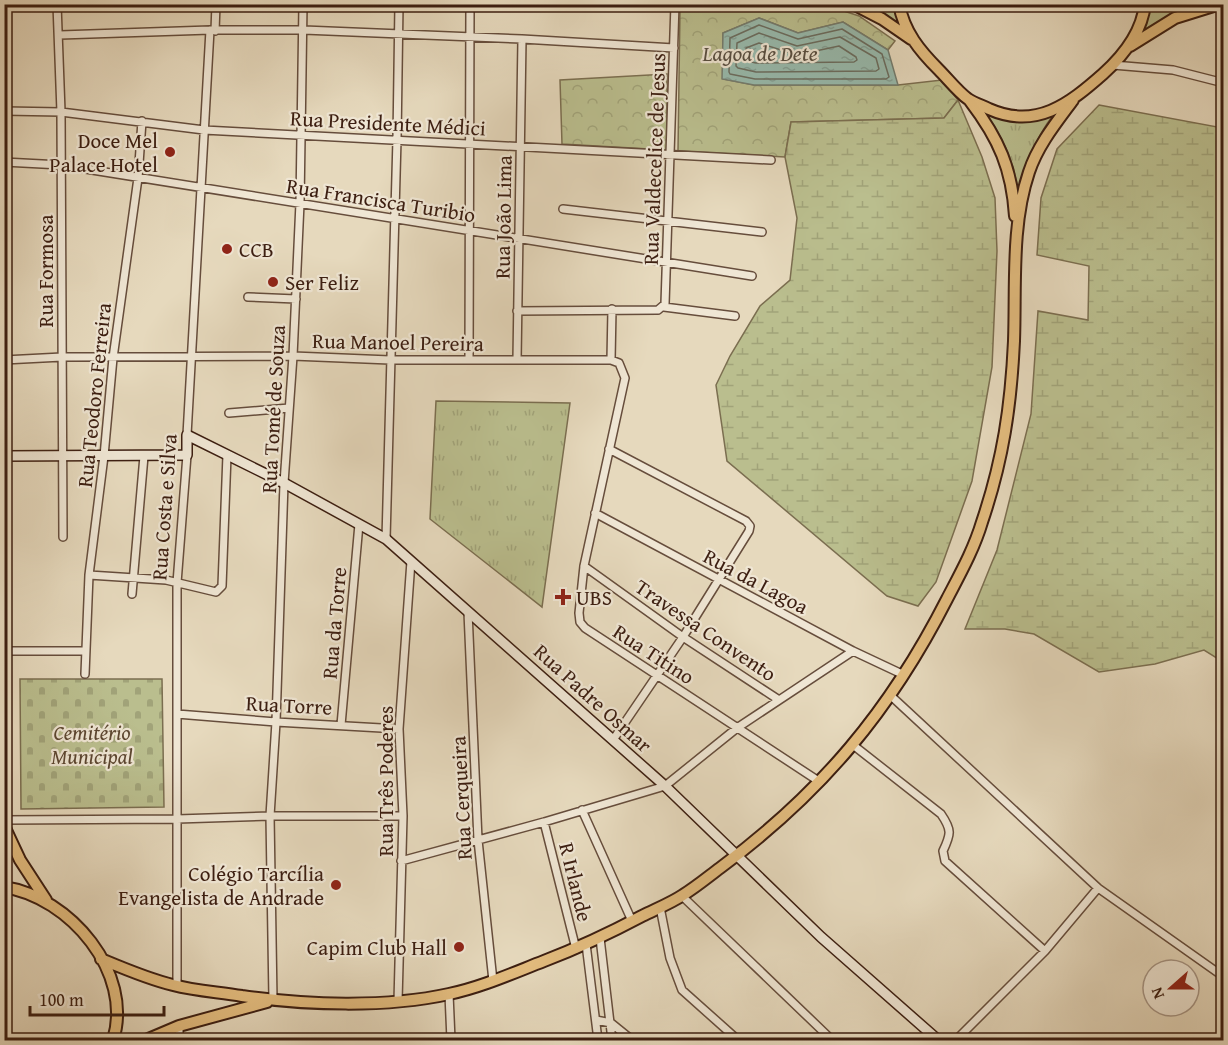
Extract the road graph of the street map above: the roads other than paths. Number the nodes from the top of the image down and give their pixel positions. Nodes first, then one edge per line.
1 (57, 4) edge
2 (216, 4) edge
3 (303, 4) edge
4 (399, 4) edge
5 (470, 4) edge
6 (675, 4) edge
7 (853, 4) edge
8 (899, 4) edge
9 (1145, 4) edge
10 (1220, 4) edge
11 (213, 30) junction
12 (304, 30) junction
13 (398, 35) junction
14 (60, 36) junction
15 (470, 37) junction
16 (522, 39) junction
17 (911, 39) junction
18 (674, 48) junction
19 (1128, 48) junction
20 (1113, 65) junction
21 (1224, 83) edge
22 (969, 99) junction
23 (1073, 100) junction
24 (4, 111) edge
25 (61, 112) junction
26 (142, 121) junction
27 (204, 130) junction
28 (301, 134) junction
29 (397, 140) junction
30 (470, 144) junction
31 (520, 147) junction
32 (671, 155) junction
33 (771, 160) dead end
34 (4, 162) edge
35 (62, 165) junction
36 (138, 178) junction
37 (203, 188) junction
38 (300, 203) junction
39 (563, 209) dead end
40 (394, 219) junction
41 (669, 221) junction
42 (469, 231) junction
43 (762, 232) dead end
44 (519, 238) junction
45 (1017, 240) junction
46 (667, 262) junction
47 (752, 276) dead end
48 (248, 297) dead end
49 (296, 299) junction
50 (661, 308) junction
51 (612, 309) junction
52 (518, 311) junction
53 (735, 316) dead end
54 (293, 356) junction
55 (62, 357) junction
56 (113, 358) junction
57 (193, 358) junction
58 (4, 360) edge
59 (390, 360) junction
60 (469, 360) junction
61 (517, 360) junction
62 (611, 360) junction
63 (290, 408) junction
64 (229, 413) dead end
65 (187, 435) junction
66 (609, 449) junction
67 (187, 455) junction
68 (227, 455) junction
69 (4, 456) edge
70 (62, 456) junction
71 (104, 456) junction
72 (144, 456) junction
73 (284, 483) junction
74 (595, 513) junction
75 (359, 524) junction
76 (63, 537) dead end
77 (386, 539) junction
78 (411, 561) junction
79 (584, 566) junction
80 (89, 575) junction
81 (133, 577) junction
82 (718, 580) junction
83 (177, 583) junction
84 (132, 594) dead end
85 (468, 612) junction
86 (683, 637) junction
87 (4, 651) edge
88 (85, 651) junction
89 (853, 651) junction
90 (85, 674) dead end
91 (904, 675) junction
92 (657, 676) junction
93 (890, 695) junction
94 (779, 700) junction
95 (177, 714) junction
96 (276, 722) junction
97 (341, 725) junction
98 (737, 728) junction
99 (399, 729) junction
100 (613, 740) junction
101 (853, 745) junction
102 (820, 782) junction
103 (665, 786) junction
104 (582, 810) junction
105 (270, 816) junction
106 (403, 816) junction
107 (177, 819) junction
108 (4, 820) edge
109 (544, 822) junction
110 (4, 826) edge
111 (478, 840) junction
112 (736, 856) junction
113 (401, 861) junction
114 (4, 888) edge
115 (1098, 888) junction
116 (682, 896) junction
117 (48, 903) junction
118 (660, 908) junction
119 (632, 921) junction
120 (600, 938) junction
121 (581, 947) junction
122 (1045, 951) junction
123 (101, 958) junction
124 (1224, 976) edge
125 (493, 981) junction
126 (177, 986) junction
127 (449, 994) junction
128 (273, 1000) junction
129 (398, 1001) junction
130 (596, 1020) junction
131 (611, 1023) junction
132 (178, 1026) junction
133 (113, 1041) edge
134 (146, 1041) edge
135 (179, 1041) edge
136 (451, 1041) edge
137 (598, 1041) edge
138 (612, 1041) edge
139 (632, 1041) edge
140 (738, 1041) edge
141 (832, 1041) edge
142 (938, 1041) edge
143 (956, 1041) edge

1 - 14 street, Rua Formosa
2 - 11 street, Rua Costa e Silva
3 - 12 street, Rua Tomé de Souza
4 - 13 street
5 - 15 street
6 - 18 street, Rua Valdecelice de Jesus
7 - 17 main road
8 - 17 main road
9 - 19 main road
10 - 19 main road
11 - 12 street
11 - 14 street
11 - 27 street, Rua Costa e Silva
12 - 13 street
12 - 28 street, Rua Tomé de Souza
13 - 15 street
13 - 29 street
14 - 25 street, Rua Formosa
15 - 16 street
15 - 30 street
16 - 18 street
16 - 31 street, Rua João Lima
17 - 22 main road
18 - 32 street, Rua Valdecelice de Jesus
19 - 20 main road
20 - 21 street
20 - 23 main road
22 - 23 main road
22 - 45 main road
23 - 45 main road
24 - 25 street, Rua Presidente Médici
25 - 26 street, Rua Presidente Médici
25 - 35 street, Rua Formosa
26 - 27 street, Rua Presidente Médici
26 - 36 street, Rua Teodoro Ferreira
27 - 28 street, Rua Presidente Médici
27 - 37 street, Rua Costa e Silva
28 - 29 street, Rua Presidente Médici
28 - 38 street, Rua Tomé de Souza
29 - 30 street, Rua Presidente Médici
29 - 40 street
30 - 31 street, Rua Presidente Médici
30 - 42 street
31 - 32 street, Rua Presidente Médici
31 - 44 street, Rua João Lima
32 - 33 street, Rua Presidente Médici
32 - 41 street, Rua Valdecelice de Jesus
34 - 35 street, Rua Francisca Turibio
35 - 36 street, Rua Francisca Turibio
35 - 55 street, Rua Formosa
36 - 37 street, Rua Francisca Turibio
36 - 56 street, Rua Teodoro Ferreira
37 - 38 street, Rua Francisca Turibio
37 - 57 street, Rua Costa e Silva
38 - 40 street, Rua Francisca Turibio
38 - 49 street, Rua Tomé de Souza
39 - 41 street
40 - 42 street, Rua Francisca Turibio
40 - 59 street
41 - 43 street
41 - 46 street, Rua Valdecelice de Jesus
42 - 44 street, Rua Francisca Turibio
42 - 60 street
44 - 46 street, Rua Francisca Turibio
44 - 52 street, Rua João Lima
45 - 91 main road
46 - 47 street, Rua Francisca Turibio
46 - 50 street, Rua Valdecelice de Jesus
48 - 49 street
49 - 54 street, Rua Tomé de Souza
50 - 51 street
50 - 53 street
51 - 52 street
51 - 62 street
52 - 61 street, Rua João Lima
54 - 57 street, Rua Manoel Pereira
54 - 59 street, Rua Manoel Pereira
54 - 63 street, Rua Tomé de Souza
55 - 56 street, Rua Manoel Pereira
55 - 58 street, Rua Manoel Pereira
55 - 70 street, Rua Formosa
56 - 57 street, Rua Manoel Pereira
56 - 71 street, Rua Teodoro Ferreira
57 - 65 street, Rua Costa e Silva
59 - 60 street, Rua Manoel Pereira
59 - 77 street
60 - 61 street, Rua Manoel Pereira
61 - 62 street, Rua Manoel Pereira
62 - 66 street, Rua Titino
63 - 64 street
63 - 73 street, Rua Tomé de Souza
65 - 67 street, Rua Costa e Silva
65 - 68 street, Rua Padre Osmar
66 - 74 street, Rua Titino
66 - 82 street, Rua da Lagoa
67 - 72 street
67 - 83 street, Rua Costa e Silva
68 - 73 street, Rua Padre Osmar
68 - 83 street
69 - 70 street
70 - 71 street
70 - 76 street, Rua Formosa
71 - 72 street
71 - 80 street, Rua Teodoro Ferreira
72 - 81 street
73 - 75 street, Rua Padre Osmar
73 - 96 street, Rua Tomé de Souza
74 - 79 street, Rua Titino
74 - 82 street, Rua da Lagoa
75 - 77 street, Rua Padre Osmar
75 - 97 street, Rua da Torre
77 - 78 street, Rua Padre Osmar
78 - 85 street, Rua Padre Osmar
78 - 99 street, Rua Três Poderes
79 - 86 street, Travessa Convento
79 - 92 street, Rua Titino
80 - 81 street
80 - 88 street, Rua Teodoro Ferreira
81 - 83 street
81 - 84 street
82 - 86 street
82 - 89 street, Rua da Lagoa
83 - 95 street, Rua Costa e Silva
85 - 100 street, Rua Padre Osmar
85 - 111 street, Rua Cerqueira
86 - 92 street
86 - 94 street, Travessa Convento
87 - 88 street
88 - 90 street, Rua Teodoro Ferreira
89 - 91 street, Rua da Lagoa
89 - 94 street
91 - 93 main road
92 - 98 street, Rua Titino
92 - 100 street
93 - 101 main road
93 - 115 street
94 - 98 street
95 - 96 street, Rua Torre
95 - 107 street, Rua Costa e Silva
96 - 97 street, Rua Torre
96 - 105 street, Rua Tomé de Souza
97 - 99 street, Rua Torre
98 - 102 street, Rua Titino
98 - 103 street
99 - 106 street, Rua Três Poderes
100 - 103 street, Rua Padre Osmar
101 - 102 main road
101 - 122 street
102 - 112 main road
103 - 104 street
103 - 112 street, Rua Padre Osmar
104 - 109 street
104 - 119 street
105 - 106 street
105 - 107 street
105 - 128 street, Rua Tomé de Souza
106 - 113 street, Rua Três Poderes
107 - 108 street
107 - 126 street, Rua Costa e Silva
109 - 111 street
109 - 121 street, R Irlande
110 - 117 main road
111 - 113 street
111 - 125 street, Rua Cerqueira
112 - 116 main road
112 - 142 street, Rua Padre Osmar
113 - 129 street, Rua Três Poderes
114 - 117 main road
115 - 122 street
115 - 124 street
116 - 118 main road
116 - 141 street
117 - 123 main road
118 - 119 main road
118 - 140 street
119 - 120 main road
120 - 121 main road
120 - 131 street
121 - 125 main road
121 - 130 street, R Irlande
122 - 143 street
123 - 126 main road
123 - 133 main road
125 - 127 main road
126 - 128 main road
127 - 129 main road
127 - 136 street
128 - 129 main road
128 - 132 main road
130 - 131 street
130 - 137 street, R Irlande
131 - 138 street
131 - 139 street
132 - 134 main road
132 - 135 street

